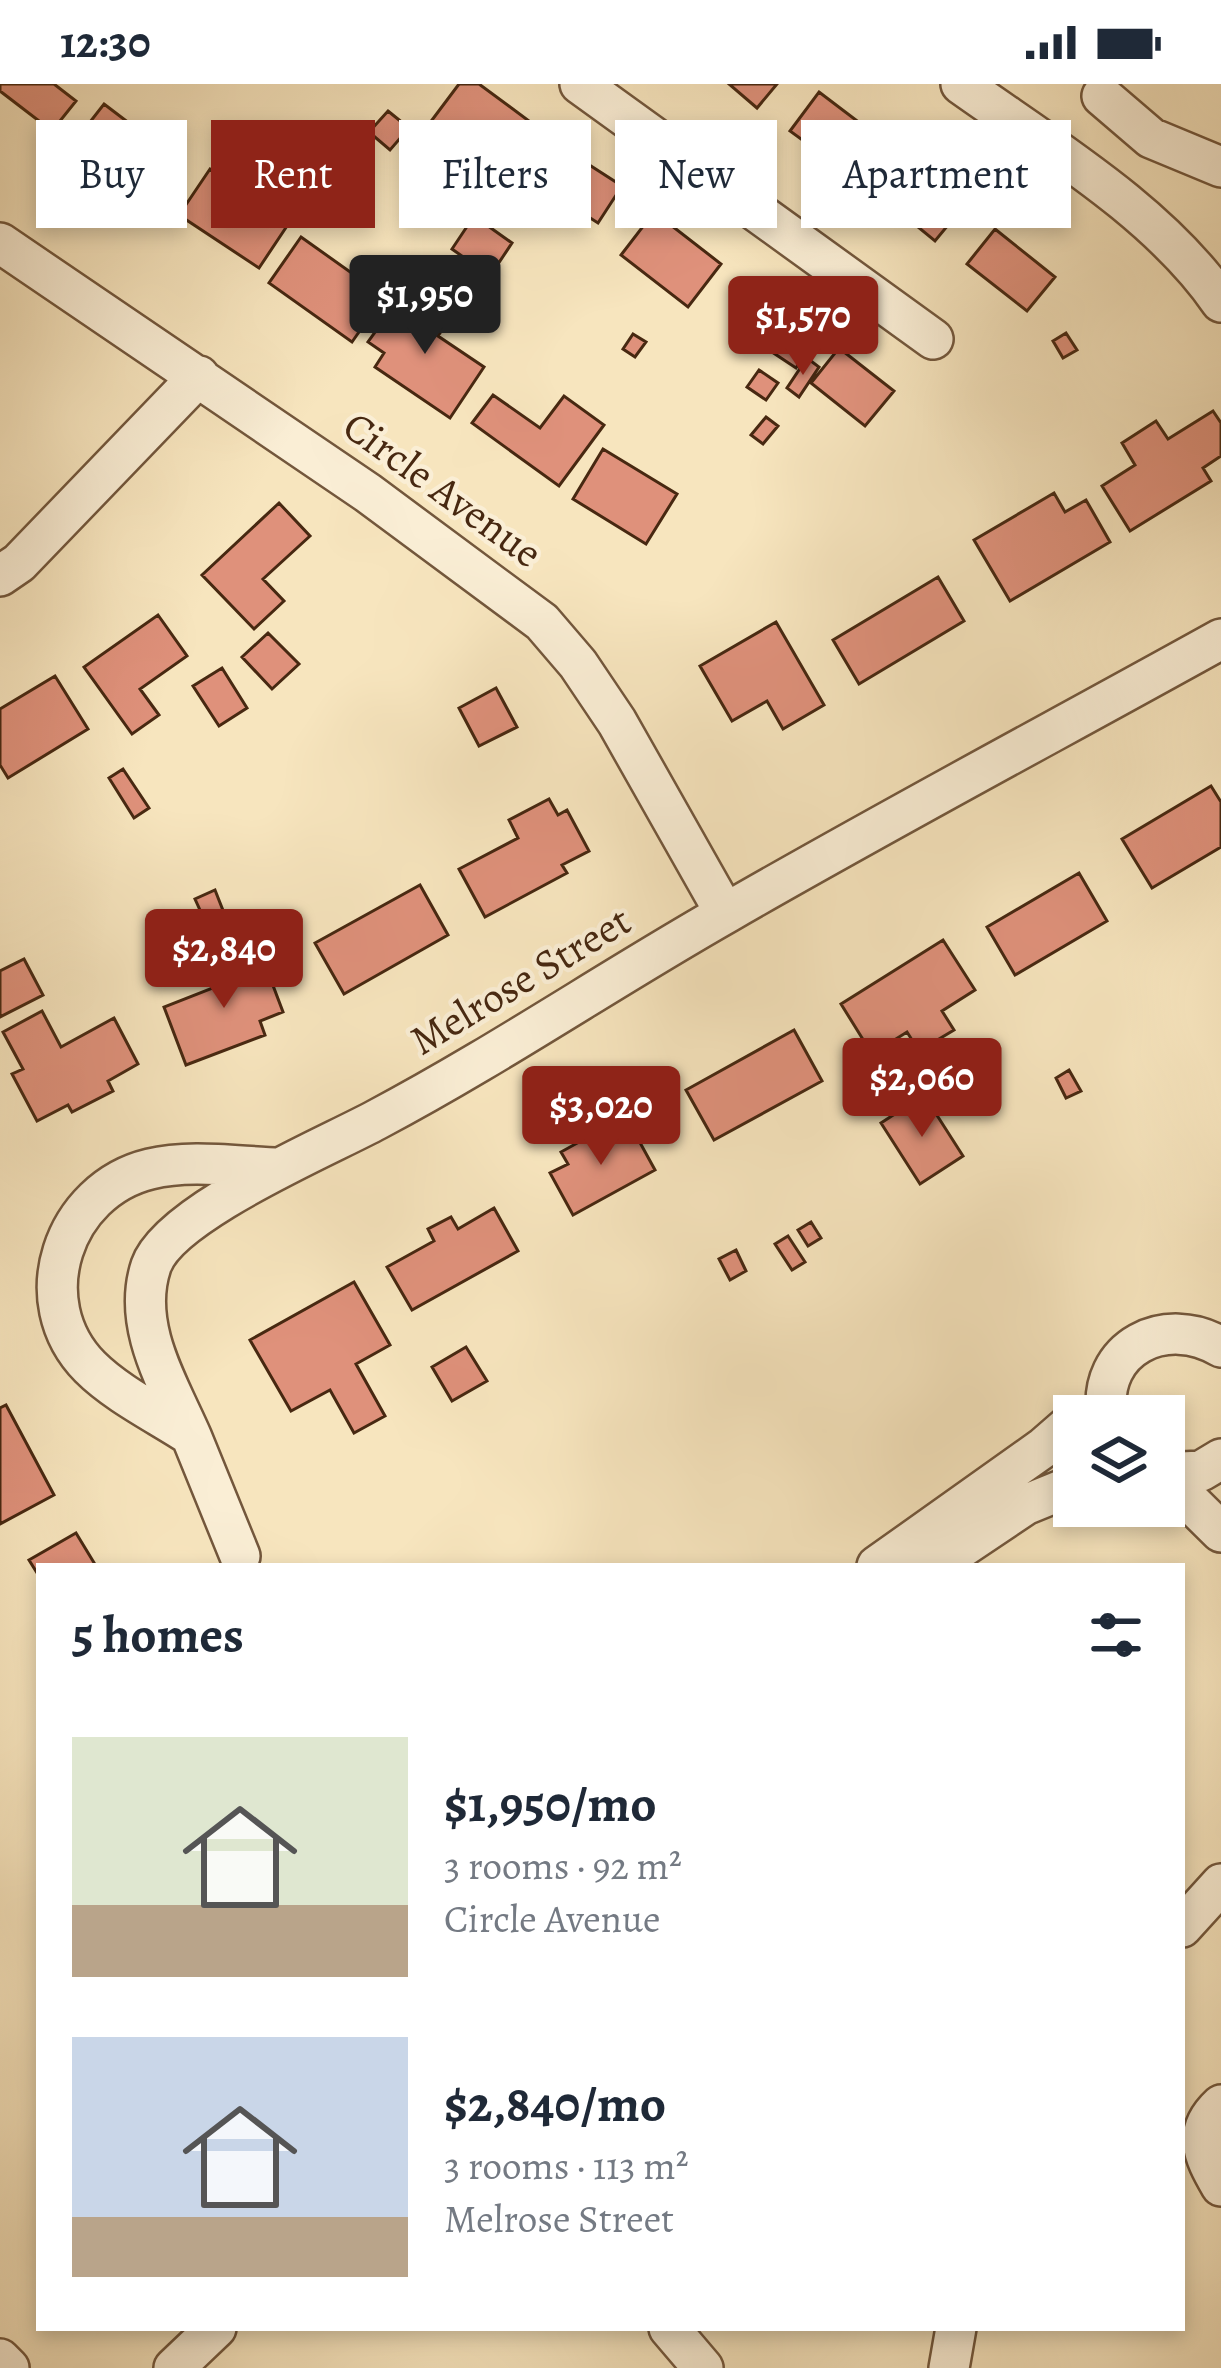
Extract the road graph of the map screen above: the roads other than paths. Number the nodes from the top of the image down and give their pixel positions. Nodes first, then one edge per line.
1 (580, 84) edge
2 (961, 84) edge
3 (1109, 87) edge
4 (1012, 120) edge
5 (1071, 136) edge
6 (1071, 163) edge
7 (1221, 167) edge
8 (0, 243) edge
9 (1221, 302) edge
10 (933, 339) dead end
11 (199, 376) junction
12 (0, 576) edge
13 (1221, 640) edge
14 (725, 913) junction
15 (286, 1168) junction
16 (1215, 1339) edge
17 (1109, 1395) edge
18 (190, 1435) junction
19 (1053, 1439) edge
20 (1221, 1459) edge
21 (1185, 1472) edge
22 (1053, 1494) edge
23 (1185, 1495) edge
24 (1221, 1532) edge
25 (240, 1556) dead end
26 (881, 1563) edge
27 (938, 1563) edge
28 (1221, 1884) edge
29 (1185, 1924) edge
30 (1221, 2105) edge
31 (1221, 2186) edge
32 (672, 2331) edge
33 (955, 2331) edge
34 (0, 2359) edge
35 (9, 2368) edge
36 (703, 2368) edge
37 (949, 2368) edge

1 - 10 street
2 - 4 street
3 - 5 street
3 - 7 street
6 - 9 street
8 - 11 street, Circle Avenue
11 - 12 street
11 - 14 street, Circle Avenue
13 - 14 street, Melrose Street
14 - 15 street, Melrose Street
15 - 18 street, Melrose Street
15 - 18 street
16 - 17 street
18 - 25 street, Melrose Street
19 - 26 street
20 - 21 street
22 - 27 street
23 - 24 street
28 - 29 street
30 - 31 street
32 - 36 street
33 - 37 street
34 - 35 street

